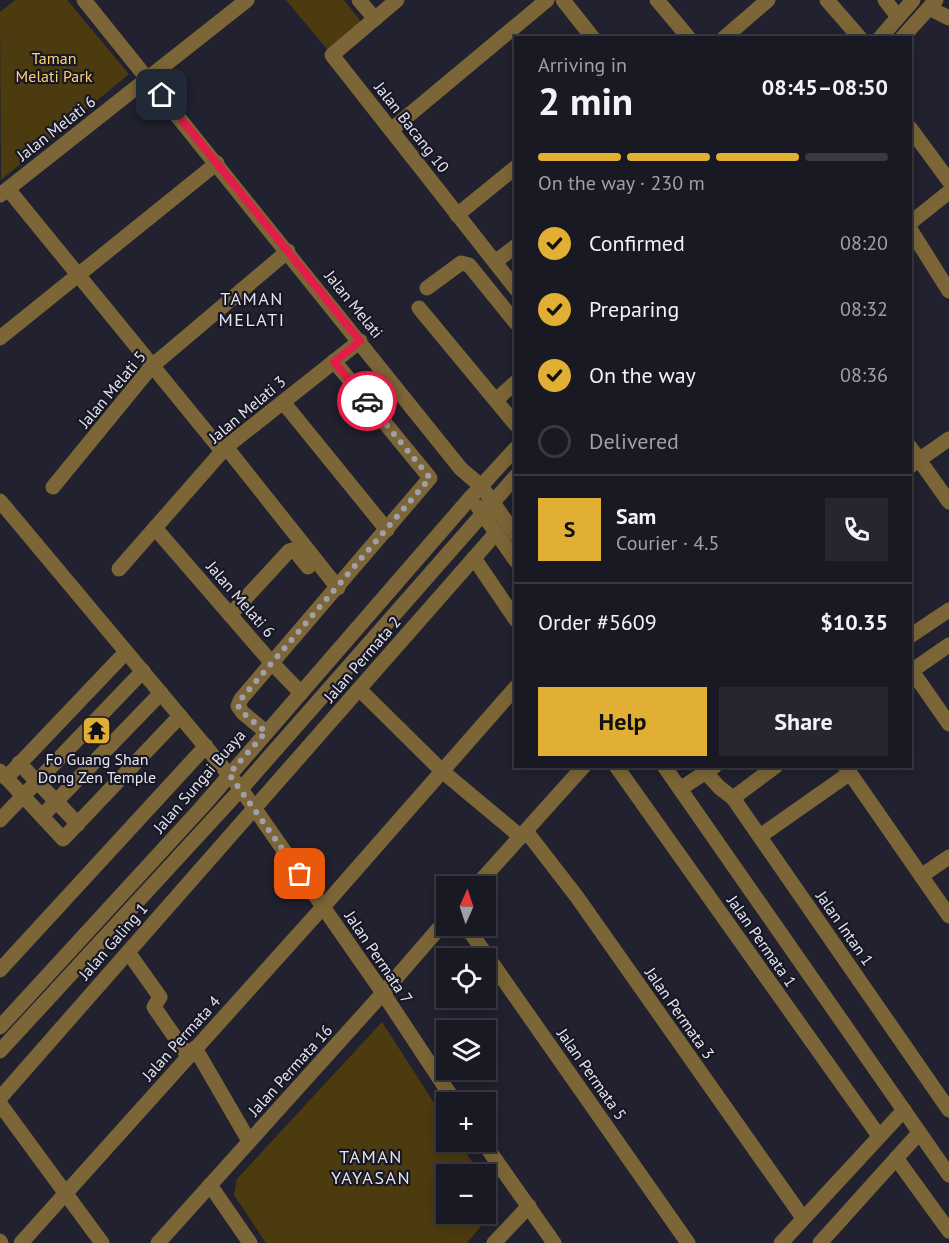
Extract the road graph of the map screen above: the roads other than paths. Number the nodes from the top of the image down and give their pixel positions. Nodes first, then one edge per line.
1 (84, 0) edge
2 (247, 0) edge
3 (359, 0) edge
4 (397, 0) edge
5 (547, 0) edge
6 (563, 0) edge
7 (768, 0) edge
8 (827, 0) edge
9 (885, 0) edge
10 (913, 0) edge
11 (661, 1) edge
12 (932, 4) edge
13 (898, 17) junction
14 (949, 18) edge
15 (375, 19) junction
16 (591, 36) edge
17 (687, 36) edge
18 (726, 36) edge
19 (858, 36) edge
20 (881, 36) edge
21 (904, 36) edge
22 (148, 78) junction
23 (391, 130) junction
24 (912, 131) edge
25 (217, 163) junction
26 (514, 169) edge
27 (949, 181) edge
28 (2, 192) edge
29 (949, 192) edge
30 (458, 215) junction
31 (912, 221) edge
32 (913, 241) edge
33 (514, 248) edge
34 (288, 251) junction
35 (495, 262) junction
36 (78, 275) junction
37 (947, 284) edge
38 (514, 286) edge
39 (427, 288) dead end
40 (419, 308) dead end
41 (514, 321) edge
42 (0, 338) edge
43 (360, 341) junction
44 (334, 362) junction
45 (152, 366) junction
46 (514, 384) edge
47 (496, 400) junction
48 (283, 402) junction
49 (514, 422) edge
50 (949, 439) edge
51 (224, 449) junction
52 (514, 450) edge
53 (913, 458) edge
54 (514, 478) edge
55 (53, 487) dead end
56 (476, 492) junction
57 (0, 501) edge
58 (493, 502) junction
59 (949, 502) edge
60 (482, 514) junction
61 (506, 522) edge
62 (155, 528) junction
63 (387, 530) junction
64 (514, 553) edge
65 (474, 558) junction
66 (119, 569) dead end
67 (334, 592) junction
68 (949, 610) edge
69 (230, 615) junction
70 (514, 617) edge
71 (912, 635) edge
72 (949, 645) edge
73 (126, 652) junction
74 (271, 662) junction
75 (912, 670) edge
76 (143, 671) junction
77 (912, 672) edge
78 (359, 689) junction
79 (514, 689) edge
80 (161, 693) junction
81 (301, 693) junction
82 (180, 716) junction
83 (949, 724) edge
84 (266, 732) junction
85 (206, 746) junction
86 (20, 763) junction
87 (582, 768) edge
88 (617, 768) edge
89 (666, 768) edge
90 (677, 768) edge
91 (773, 768) edge
92 (711, 770) edge
93 (847, 770) edge
94 (442, 771) junction
95 (3, 774) edge
96 (229, 774) junction
97 (38, 783) junction
98 (685, 787) junction
99 (241, 789) junction
100 (24, 797) junction
101 (733, 798) junction
102 (56, 802) junction
103 (254, 808) junction
104 (42, 816) junction
105 (0, 820) edge
106 (78, 824) junction
107 (523, 834) junction
108 (760, 836) junction
109 (949, 856) edge
110 (485, 876) edge
111 (921, 876) junction
112 (323, 907) junction
113 (949, 916) edge
114 (436, 932) edge
115 (473, 936) edge
116 (128, 952) junction
117 (0, 970) edge
118 (383, 993) junction
119 (0, 1027) edge
120 (0, 1051) edge
121 (192, 1052) junction
122 (448, 1092) edge
123 (0, 1098) edge
124 (0, 1104) edge
125 (904, 1110) junction
126 (949, 1110) edge
127 (919, 1133) junction
128 (879, 1136) junction
129 (249, 1141) junction
130 (490, 1152) edge
131 (896, 1158) junction
132 (949, 1175) edge
133 (210, 1185) junction
134 (67, 1194) junction
135 (528, 1206) junction
136 (803, 1218) junction
137 (949, 1230) edge
138 (21, 1243) edge
139 (102, 1243) edge
140 (158, 1243) edge
141 (250, 1243) edge
142 (494, 1243) edge
143 (554, 1243) edge
144 (688, 1243) edge
145 (781, 1243) edge
146 (820, 1243) edge

1 - 22 street, Jalan Melati
2 - 22 street, Jalan Melati 6
3 - 15 street
4 - 15 street, Jalan Bacang 10
5 - 23 street
6 - 16 street
7 - 18 street
8 - 19 street
9 - 13 street
10 - 13 street
11 - 17 street
12 - 14 street
12 - 21 street
13 - 20 street
15 - 23 street, Jalan Bacang 10
22 - 25 street, Jalan Melati
22 - 28 street, Jalan Melati 6
23 - 30 street, Jalan Bacang 10
24 - 27 street
25 - 34 street, Jalan Melati
25 - 36 street
26 - 30 street
28 - 36 street
29 - 31 street
30 - 35 street, Jalan Bacang 10
32 - 37 street
33 - 35 street
34 - 43 street, Jalan Melati
34 - 45 street, Jalan Melati 5
35 - 38 street, Jalan Bacang 10
36 - 42 street
36 - 45 street
39 - 41 street
40 - 47 street
43 - 44 street, Jalan Melati 3
43 - 56 street, Jalan Melati
44 - 48 street, Jalan Melati 3
44 - 63 street
45 - 51 street
45 - 55 street, Jalan Melati 5
46 - 47 street
47 - 49 street
48 - 51 street, Jalan Melati 3
48 - 63 street
50 - 53 street
51 - 62 street, Jalan Melati 3
51 - 67 street
52 - 56 street, Jalan Sungai Buaya
53 - 59 street
54 - 58 street
56 - 58 street, Jalan Melati
56 - 60 street, Jalan Melati
56 - 81 street, Jalan Sungai Buaya
57 - 73 street, Jalan Permata 7
58 - 60 street
58 - 61 street
60 - 61 street
60 - 99 street
61 - 64 street
61 - 65 street, Jalan Permata 2
62 - 66 street, Jalan Melati 3
62 - 69 street, Jalan Melati 6
63 - 67 street
65 - 70 street
65 - 78 street, Jalan Permata 2
67 - 69 street
67 - 74 street
68 - 71 street
69 - 74 street, Jalan Melati 6
72 - 75 street
73 - 76 street, Jalan Permata 7
73 - 86 street
74 - 81 street, Jalan Melati 6
74 - 84 street
76 - 80 street, Jalan Permata 7
76 - 97 street
77 - 83 street
78 - 94 street, Jalan Permata 3
78 - 103 street, Jalan Permata 2
79 - 94 street
80 - 82 street, Jalan Permata 7
80 - 102 street
81 - 84 street, Jalan Sungai Buaya
82 - 85 street, Jalan Permata 7
82 - 106 street
84 - 96 street, Jalan Sungai Buaya
85 - 96 street, Jalan Permata 7
85 - 117 street
86 - 95 street
86 - 97 street
87 - 107 street
88 - 128 street, Jalan Permata 1
89 - 98 street
90 - 98 street
91 - 101 street
92 - 98 street
92 - 101 street, Jalan Intan 1
93 - 108 street
93 - 111 street
94 - 107 street, Jalan Permata 3
94 - 112 street
95 - 100 street
96 - 99 street, Jalan Permata 7
96 - 119 street, Jalan Sungai Buaya
97 - 100 street
97 - 102 street
98 - 125 street
99 - 103 street, Jalan Permata 7
99 - 120 street
100 - 104 street
100 - 105 street
101 - 108 street, Jalan Intan 1
102 - 104 street
102 - 106 street
103 - 112 street, Jalan Permata 7
103 - 116 street, Jalan Galing 1
104 - 106 street
107 - 110 street
107 - 136 street, Jalan Permata 3
108 - 126 street, Jalan Intan 1
109 - 111 street
111 - 113 street
112 - 118 street, Jalan Permata 7
112 - 121 street, Jalan Permata 4
114 - 118 street, Jalan Permata 16
115 - 144 street, Jalan Permata 5
116 - 121 street
116 - 123 street, Jalan Galing 1
118 - 122 street, Jalan Permata 7
118 - 129 street, Jalan Permata 16
121 - 129 street
121 - 134 street, Jalan Permata 4
124 - 134 street
125 - 127 street
125 - 128 street
127 - 131 street
127 - 132 street
128 - 136 street
129 - 133 street, Jalan Permata 16
130 - 135 street
131 - 137 street
131 - 146 street
133 - 140 street, Jalan Permata 16
133 - 141 street
134 - 138 street, Jalan Permata 4
134 - 139 street
135 - 142 street
135 - 143 street
136 - 145 street

